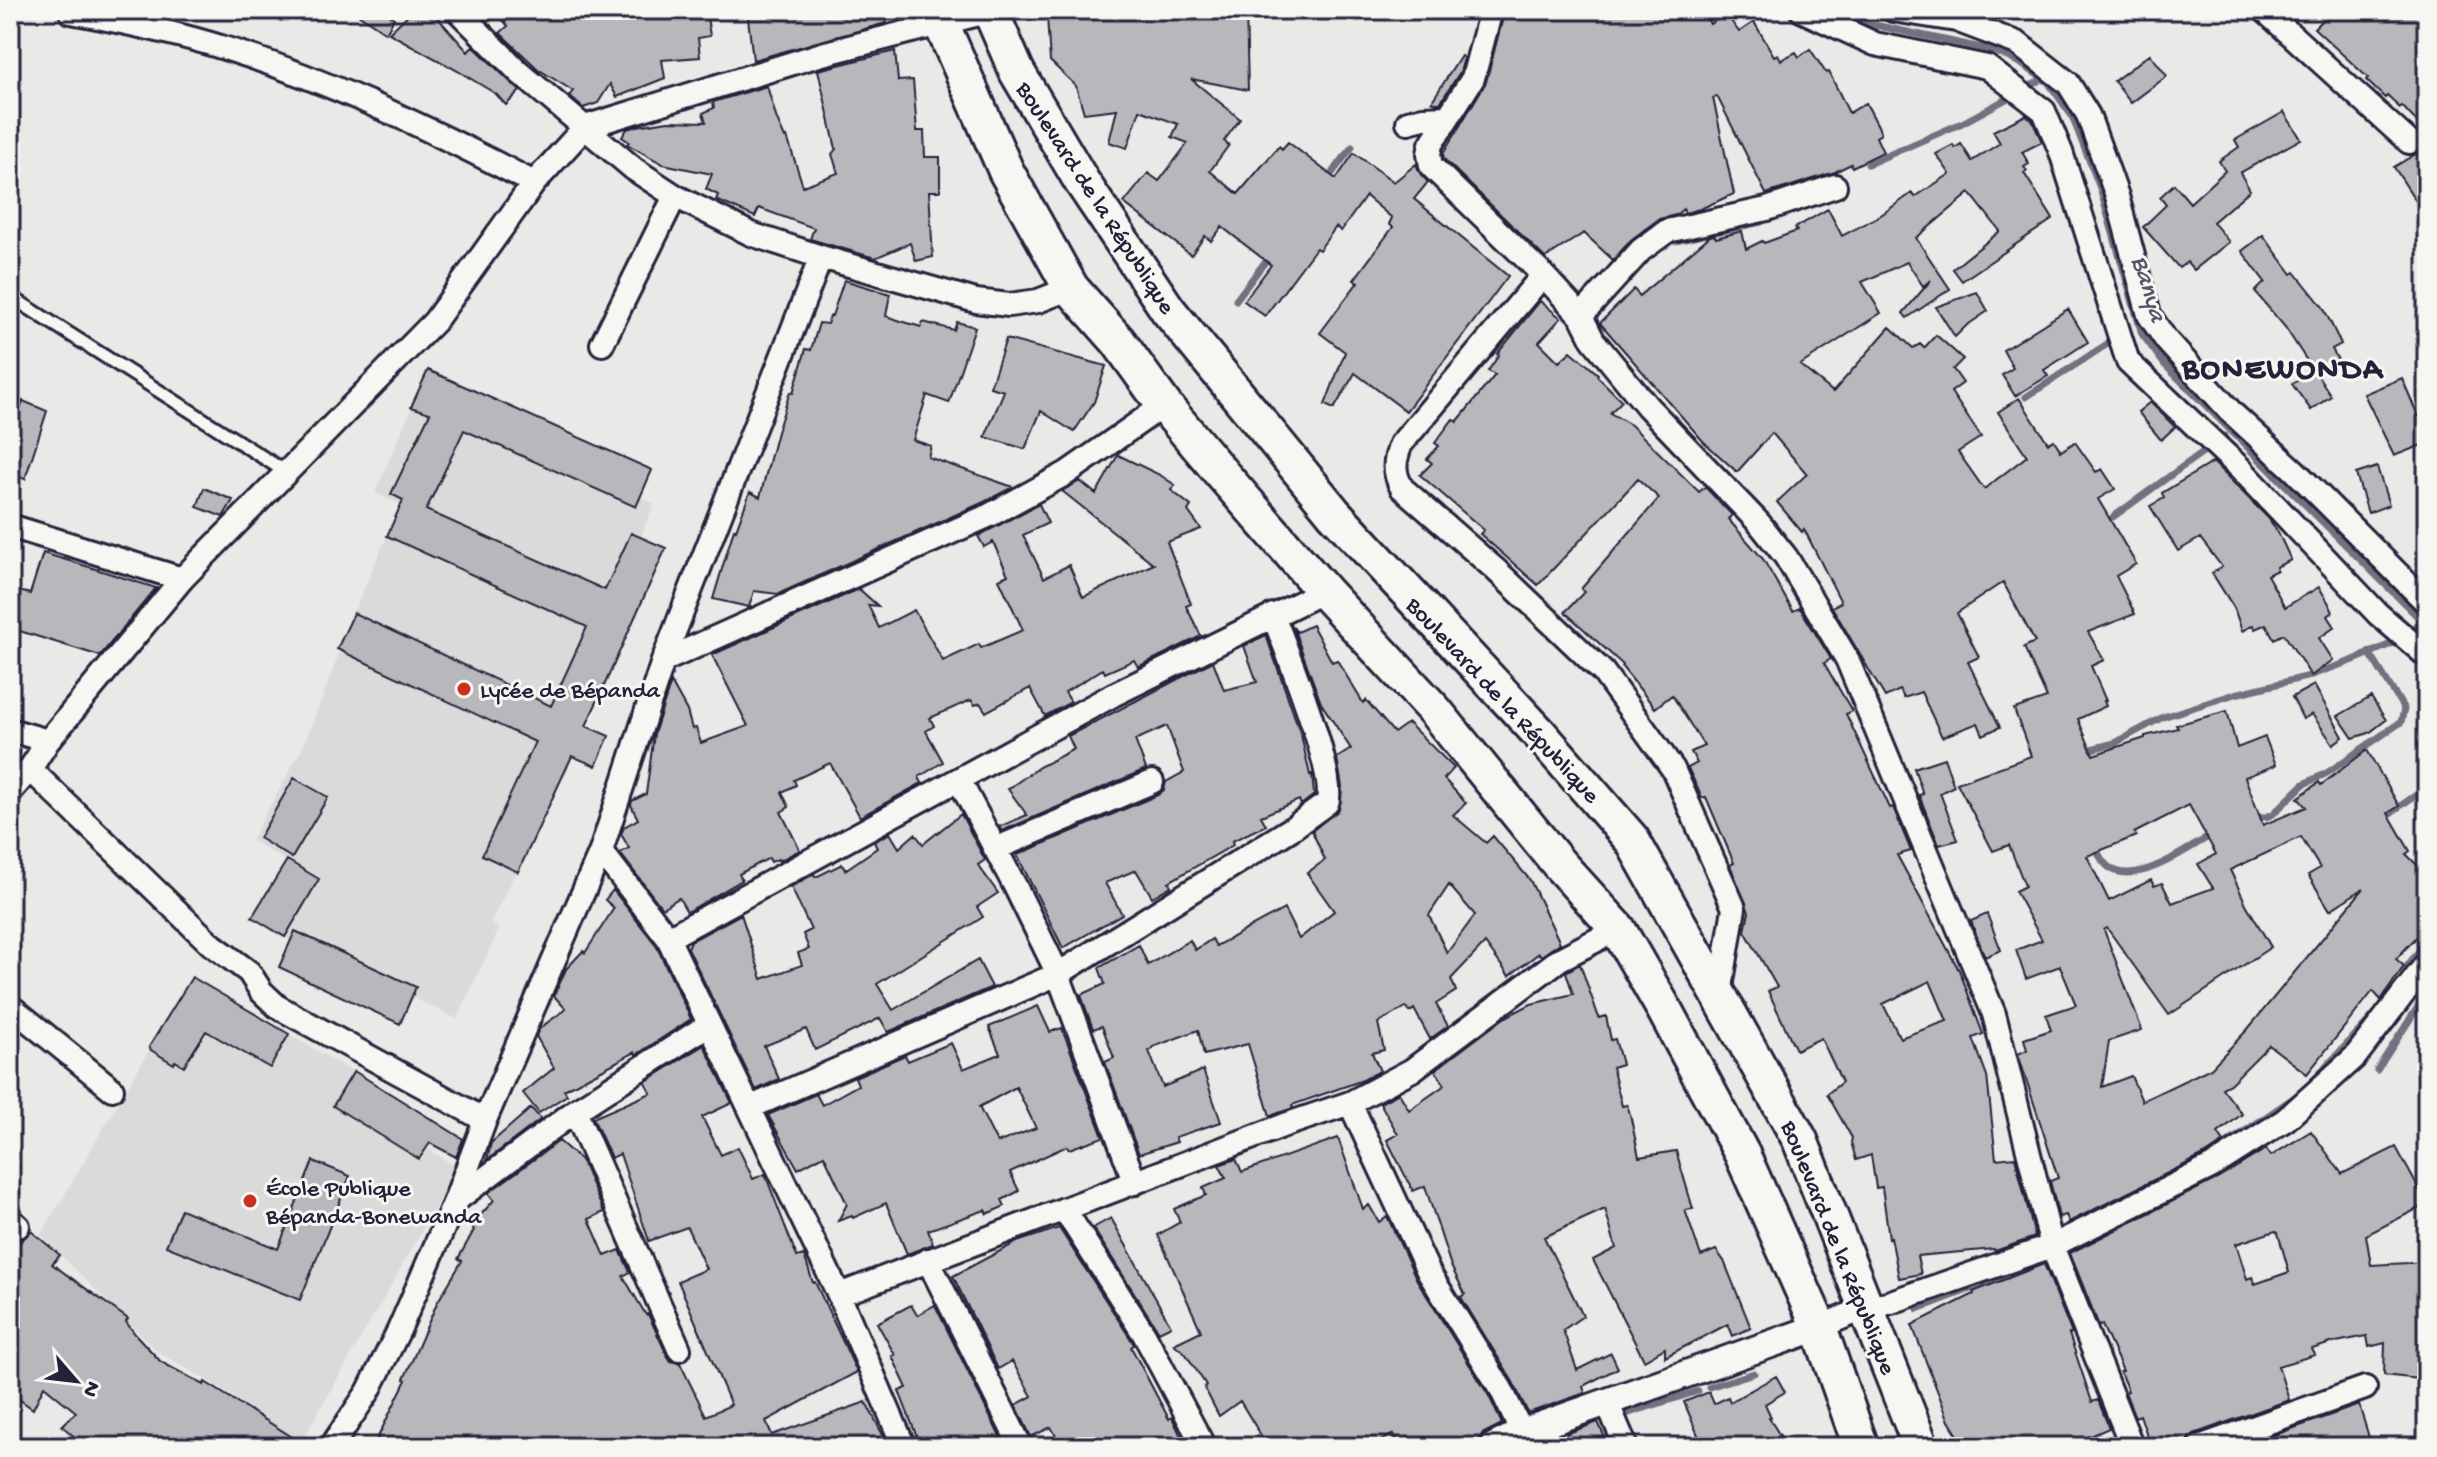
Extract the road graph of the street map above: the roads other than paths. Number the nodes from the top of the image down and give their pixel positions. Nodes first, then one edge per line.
1 (457, 10) edge
2 (992, 10) edge
3 (1491, 10) edge
4 (1801, 10) edge
5 (1893, 10) edge
6 (2264, 10) edge
7 (71, 12) dead end
8 (1958, 15) edge
9 (940, 17) edge
10 (1447, 117) junction
11 (1408, 122) dead end
12 (585, 127) junction
13 (2409, 142) dead end
14 (534, 183) junction
15 (1835, 186) dead end
16 (675, 196) junction
17 (821, 257) junction
18 (1543, 275) junction
19 (1071, 288) junction
20 (10, 296) edge
21 (1581, 316) junction
22 (602, 344) dead end
23 (1164, 405) junction
24 (286, 472) junction
25 (10, 526) edge
26 (182, 579) junction
27 (1324, 591) junction
28 (2427, 603) edge
29 (1273, 615) junction
30 (2427, 656) edge
31 (663, 661) junction
32 (10, 730) edge
33 (48, 741) junction
34 (30, 769) junction
35 (959, 780) junction
36 (1152, 782) dead end
37 (10, 792) edge
38 (995, 849) junction
39 (601, 851) junction
40 (1618, 929) junction
41 (668, 938) junction
42 (2427, 963) edge
43 (1058, 974) junction
44 (1720, 994) junction
45 (10, 1006) edge
46 (708, 1025) junction
47 (112, 1089) dead end
48 (1350, 1103) junction
49 (751, 1107) junction
50 (575, 1111) junction
51 (485, 1120) junction
52 (1135, 1183) junction
53 (455, 1201) junction
54 (1064, 1209) junction
55 (2052, 1246) junction
56 (928, 1260) junction
57 (839, 1295) junction
58 (1866, 1308) junction
59 (1819, 1327) junction
60 (679, 1349) dead end
61 (2365, 1388) dead end
62 (1607, 1402) junction
63 (1526, 1440) edge
64 (331, 1447) edge
65 (904, 1447) edge
66 (1021, 1447) edge
67 (1204, 1447) edge
68 (1493, 1447) edge
69 (1626, 1447) edge
70 (1861, 1447) edge
71 (1921, 1447) edge
72 (2132, 1447) edge
73 (2199, 1447) edge

1 - 12 street
2 - 9 street
2 - 44 main road, Boulevard de la République
3 - 10 street
4 - 30 street
5 - 8 street
6 - 13 street
7 - 14 street
8 - 28 street
9 - 12 street
9 - 19 main road, Boulevard de la République
10 - 11 street
10 - 18 street
12 - 14 street
12 - 16 street
14 - 24 street
15 - 21 street
16 - 17 street
16 - 22 street
17 - 19 street
17 - 31 street
18 - 21 street
18 - 44 street
19 - 23 main road, Boulevard de la République
20 - 24 lane
21 - 55 street
23 - 27 main road, Boulevard de la République
23 - 31 street
24 - 26 street
25 - 26 street
26 - 33 street
27 - 29 street
27 - 40 main road, Boulevard de la République
29 - 35 street
29 - 43 street
31 - 39 street
32 - 33 street
33 - 34 street
34 - 37 street
34 - 51 street
35 - 38 street
35 - 41 street
36 - 38 street
38 - 43 street
39 - 41 street
39 - 51 street
40 - 48 street
40 - 59 main road, Boulevard de la République
41 - 46 street
42 - 55 street
43 - 49 street
43 - 52 street
44 - 58 main road, Boulevard de la République
45 - 47 street
46 - 49 street
46 - 50 street
48 - 52 street
48 - 63 street
49 - 57 street
50 - 53 street
50 - 60 street
51 - 53 street
52 - 54 street
53 - 64 street
54 - 56 street
54 - 67 street
55 - 58 street
55 - 72 street
56 - 57 street
56 - 66 street
57 - 65 street
58 - 59 street
58 - 71 main road, Boulevard de la République
59 - 62 street
59 - 70 main road, Boulevard de la République
61 - 73 street
62 - 63 street
62 - 69 street
63 - 68 street

